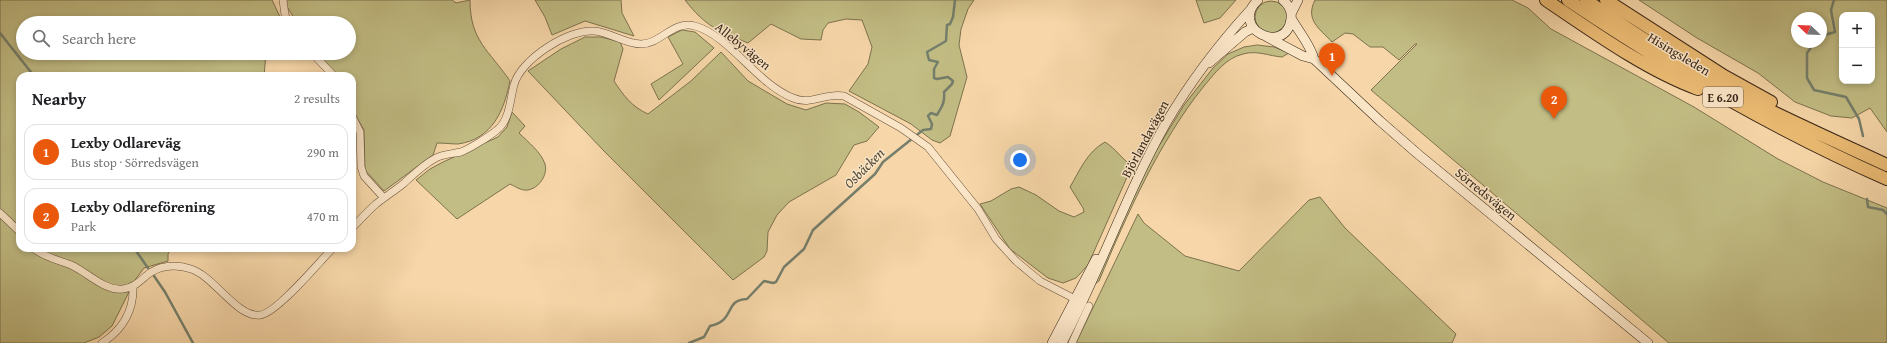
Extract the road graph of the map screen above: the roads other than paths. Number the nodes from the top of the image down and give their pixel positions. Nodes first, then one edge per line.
1 (283, 0) edge
2 (1258, 0) edge
3 (1283, 0) edge
4 (1298, 0) edge
5 (1546, 0) edge
6 (1568, 0) edge
7 (1586, 0) edge
8 (1606, 0) edge
9 (1252, 9) junction
10 (286, 16) edge
11 (1291, 16) junction
12 (1253, 28) junction
13 (1267, 37) junction
14 (1314, 59) junction
15 (319, 60) edge
16 (1203, 68) junction
17 (330, 72) edge
18 (1729, 100) junction
19 (356, 124) edge
20 (1855, 150) junction
21 (1887, 165) edge
22 (1887, 179) edge
23 (384, 198) junction
24 (0, 213) edge
25 (356, 224) edge
26 (16, 228) edge
27 (39, 252) edge
28 (329, 252) edge
29 (133, 286) junction
30 (1082, 302) junction
31 (102, 343) edge
32 (1052, 343) edge
33 (1062, 343) edge
34 (1072, 343) edge
35 (1648, 343) edge

1 - 10 street
2 - 9 street, Björlandavägen
3 - 11 street, Sörredsvägen
4 - 11 street
5 - 18 highway
6 - 18 highway, Hisingsleden / E 6.20
7 - 20 highway, Hisingsleden / E 6.20
8 - 20 highway
9 - 12 street
9 - 16 street, Björlandavägen
11 - 13 street
11 - 14 street, Sörredsvägen
12 - 13 street, Sörredsvägen
12 - 16 street, Björlandavägen
13 - 14 street, Sörredsvägen
14 - 35 street, Sörredsvägen
15 - 17 street
16 - 30 street, Björlandavägen
18 - 22 highway, Hisingsleden / E 6.20
19 - 23 street
20 - 21 highway, Hisingsleden / E 6.20
23 - 25 street, Allebyvägen
23 - 30 street, Allebyvägen
24 - 26 street
27 - 29 street
28 - 29 street
29 - 31 street
30 - 32 street, Björlandavägen
30 - 33 street, Björlandavägen
30 - 34 street, Björlandavägen

